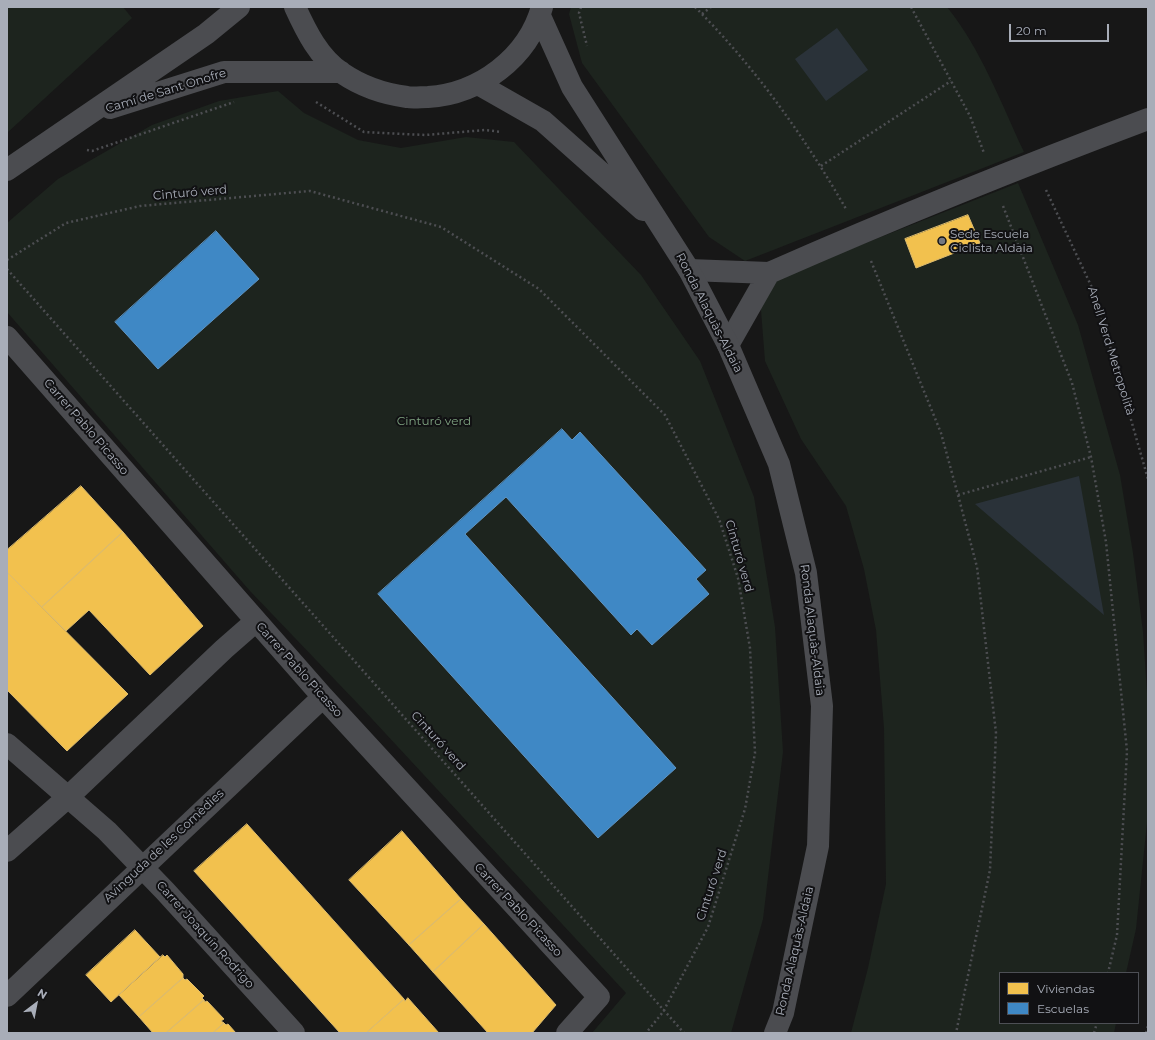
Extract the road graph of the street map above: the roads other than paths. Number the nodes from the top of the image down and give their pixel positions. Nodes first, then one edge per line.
1 (239, 7) edge
2 (294, 7) edge
3 (541, 12) edge
4 (341, 72) junction
5 (478, 84) junction
6 (88, 115) junction
7 (1148, 119) edge
8 (7, 170) edge
9 (663, 227) junction
10 (689, 270) junction
11 (769, 273) junction
12 (7, 337) edge
13 (728, 345) junction
14 (256, 621) junction
15 (323, 697) junction
16 (7, 744) edge
17 (67, 798) junction
18 (7, 851) edge
19 (142, 866) junction
20 (7, 996) edge
21 (294, 1033) edge
22 (567, 1033) edge
23 (775, 1033) edge

1 - 6 street, Camí de Sant Onofre
2 - 4 street
3 - 5 street
3 - 9 street, Ronda Alaquàs-Aldaia
4 - 5 street
4 - 6 street, Camí de Sant Onofre
5 - 9 street, Ronda Alaquàs-Aldaia
6 - 8 street, Camí de Sant Onofre
7 - 11 street
9 - 10 street, Ronda Alaquàs-Aldaia
10 - 11 street
10 - 13 street, Ronda Alaquàs-Aldaia
11 - 13 street
12 - 14 street, Carrer Pablo Picasso
13 - 23 street, Ronda Alaquàs-Aldaia
14 - 15 street, Carrer Pablo Picasso
14 - 17 street
15 - 19 street, Avinguda de les Comèdies
15 - 22 street, Carrer Pablo Picasso
16 - 17 street, Carrer Joaquín Rodrigo
17 - 18 street
17 - 19 street, Carrer Joaquín Rodrigo
19 - 20 street, Avinguda de les Comèdies
19 - 21 street, Carrer Joaquín Rodrigo

